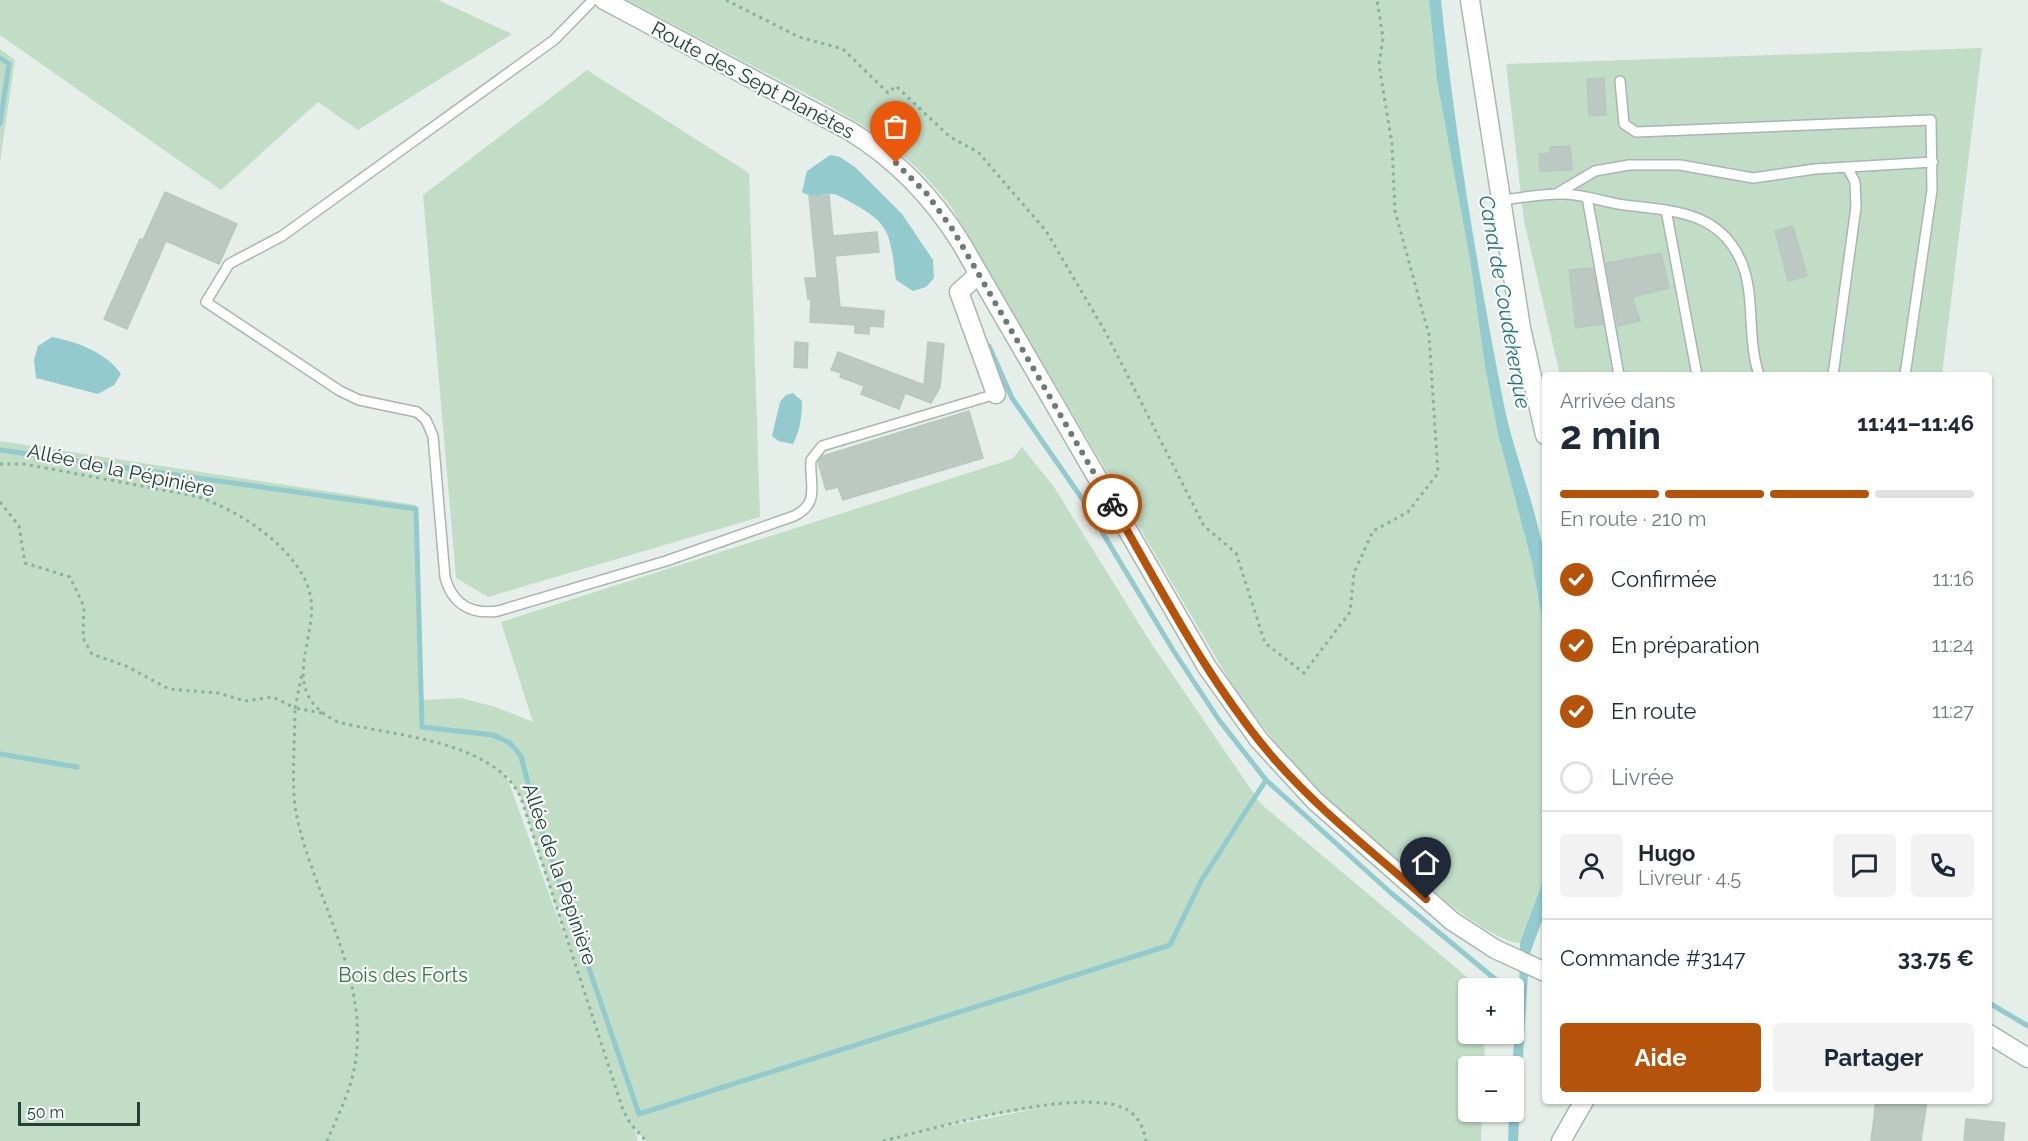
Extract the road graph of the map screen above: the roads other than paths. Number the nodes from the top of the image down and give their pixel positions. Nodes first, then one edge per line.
1 (593, 0) edge
2 (604, 0) edge
3 (1470, 0) edge
4 (1620, 81) dead end
5 (1933, 162) junction
6 (1847, 167) junction
7 (1556, 194) junction
8 (1587, 197) junction
9 (1501, 200) junction
10 (1666, 210) junction
11 (979, 274) junction
12 (1618, 372) edge
13 (1696, 372) edge
14 (1758, 372) edge
15 (1833, 372) edge
16 (1905, 372) edge
17 (996, 394) joint
18 (1542, 422) edge
19 (1542, 970) edge
20 (1992, 1036) edge
21 (2028, 1058) edge
22 (1582, 1104) edge
23 (1595, 1104) edge
24 (1561, 1141) edge
25 (1575, 1141) edge

1 - 17 lane
2 - 11 main road, Route des Sept Planètes
3 - 9 main road
4 - 5 lane
5 - 6 lane
5 - 16 lane
6 - 7 lane
6 - 15 lane
7 - 8 lane
7 - 9 lane
8 - 10 lane
8 - 12 lane
9 - 18 main road
10 - 13 lane
10 - 14 lane
11 - 17 main road
11 - 19 main road, Route des Sept Planètes
20 - 21 main road
22 - 24 main road
23 - 25 main road

